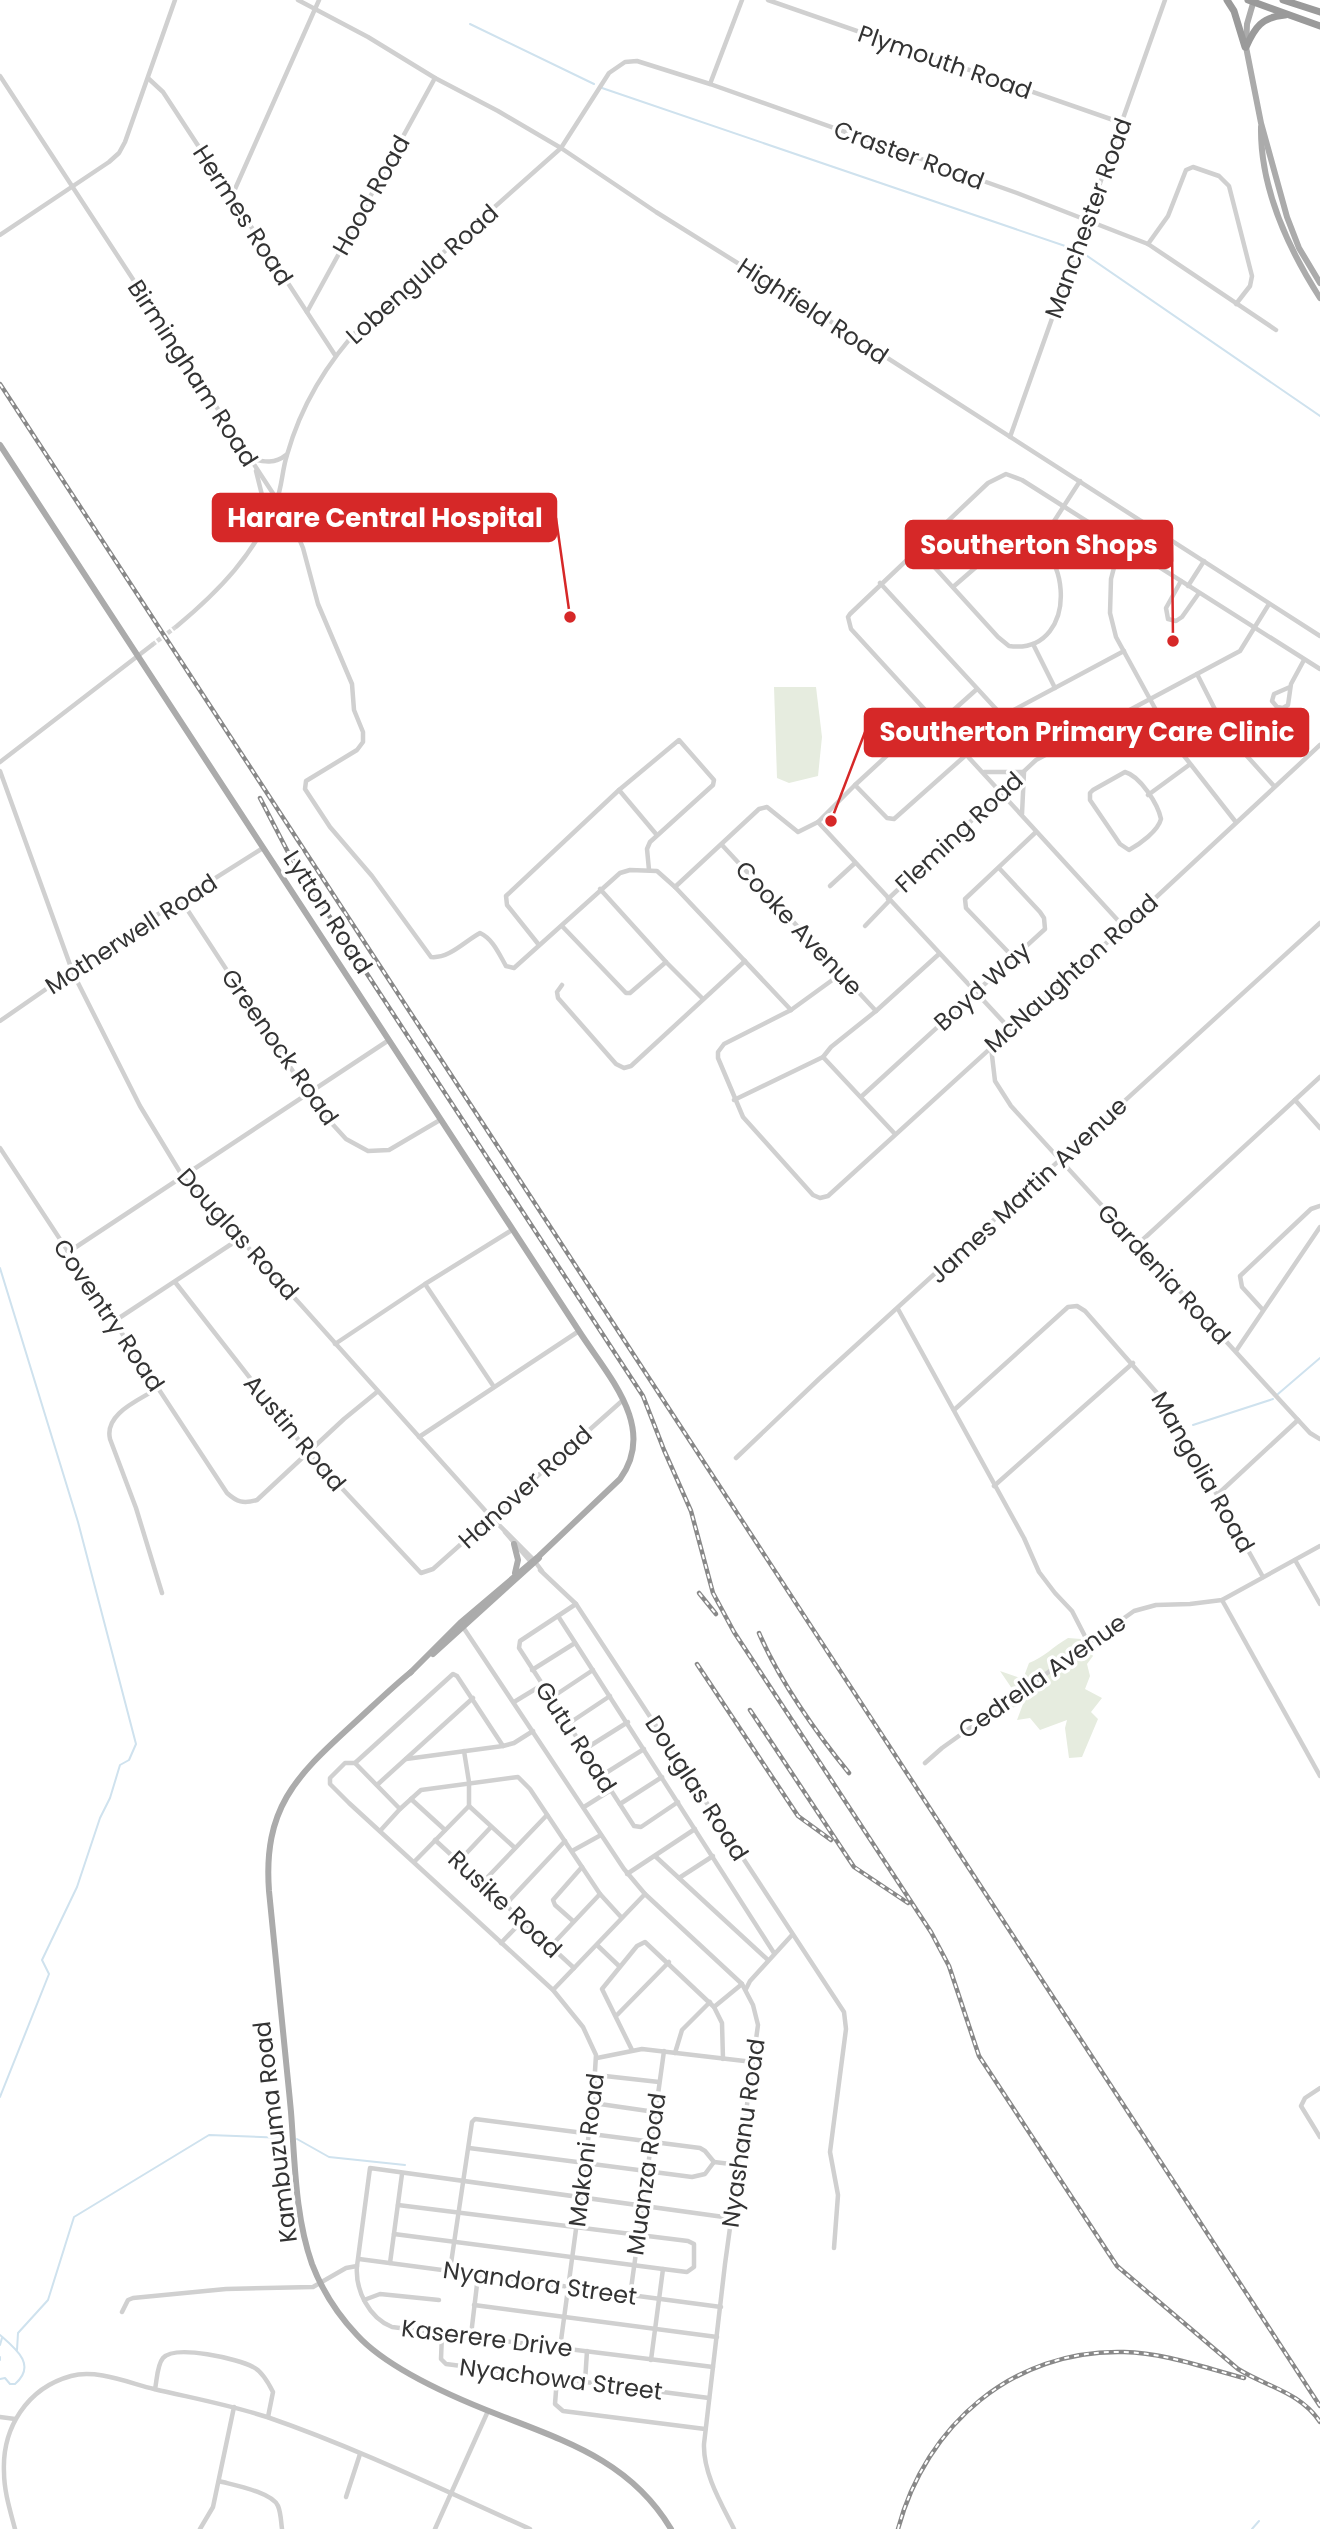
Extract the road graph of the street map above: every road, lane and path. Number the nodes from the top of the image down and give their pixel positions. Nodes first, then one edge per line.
1 (176, 0) edge
2 (298, 0) edge
3 (319, 0) edge
4 (742, 0) edge
5 (768, 0) edge
6 (1165, 0) edge
7 (1227, 0) edge
8 (1283, 0) edge
9 (1252, 1) edge
10 (315, 9) junction
11 (1320, 12) edge
12 (1286, 15) junction
13 (1320, 26) edge
14 (1246, 47) junction
15 (0, 76) edge
16 (435, 78) junction
17 (149, 79) junction
18 (710, 84) junction
19 (1122, 123) junction
20 (1261, 123) junction
21 (561, 148) junction
22 (72, 185) junction
23 (231, 198) junction
24 (1086, 220) junction
25 (0, 235) edge
26 (1148, 244) junction
27 (1320, 283) edge
28 (1320, 299) edge
29 (1236, 304) junction
30 (307, 312) junction
31 (1276, 330) dead end
32 (335, 355) junction
33 (1010, 436) junction
34 (0, 445) edge
35 (287, 455) junction
36 (252, 461) junction
37 (1080, 481) junction
38 (277, 500) junction
39 (1063, 506) junction
40 (264, 526) junction
41 (1125, 545) junction
42 (1038, 546) junction
43 (918, 549) junction
44 (1204, 561) junction
45 (1181, 581) junction
46 (880, 583) junction
47 (1188, 586) junction
48 (953, 587) junction
49 (1199, 593) junction
50 (1269, 604) junction
51 (177, 626) tunnel mouth
52 (1255, 628) junction
53 (1320, 636) edge
54 (1033, 644) junction
55 (152, 645) tunnel mouth
56 (1124, 651) junction
57 (1304, 660) junction
58 (1320, 669) edge
59 (1196, 674) junction
60 (1290, 687) junction
61 (1055, 688) junction
62 (977, 689) junction
63 (1149, 699) junction
64 (931, 715) junction
65 (938, 723) junction
66 (1320, 745) edge
67 (966, 755) junction
68 (0, 761) edge
69 (1189, 765) junction
70 (0, 771) edge
71 (983, 772) junction
72 (1024, 772) junction
73 (855, 785) junction
74 (1274, 786) junction
75 (619, 790) junction
76 (1002, 793) junction
77 (1148, 794) junction
78 (1022, 816) junction
79 (1235, 821) junction
80 (817, 822) junction
81 (1036, 832) junction
82 (656, 834) junction
83 (722, 845) junction
84 (263, 848) junction
85 (855, 863) junction
86 (999, 868) junction
87 (649, 870) junction
88 (830, 886) dead end
89 (675, 887) junction
90 (600, 890) junction
91 (181, 900) junction
92 (889, 900) junction
93 (1320, 923) edge
94 (562, 926) junction
95 (865, 926) dead end
96 (1124, 927) junction
97 (539, 945) junction
98 (939, 954) junction
99 (1013, 957) junction
100 (745, 961) junction
101 (666, 962) junction
102 (73, 973) junction
103 (842, 973) junction
104 (562, 985) dead end
105 (975, 992) junction
106 (703, 999) junction
107 (791, 1010) junction
108 (876, 1011) junction
109 (0, 1021) edge
110 (1010, 1028) junction
111 (389, 1040) junction
112 (991, 1046) junction
113 (823, 1057) junction
114 (1320, 1077) edge
115 (308, 1094) junction
116 (862, 1096) junction
117 (734, 1100) junction
118 (1295, 1100) junction
119 (440, 1120) junction
120 (1320, 1128) edge
121 (895, 1134) junction
122 (0, 1148) edge
123 (1060, 1160) junction
124 (183, 1177) junction
125 (1320, 1206) edge
126 (1320, 1227) edge
127 (512, 1230) junction
128 (239, 1239) junction
129 (1138, 1244) junction
130 (67, 1252) junction
131 (175, 1282) junction
132 (425, 1284) junction
133 (897, 1309) junction
134 (1264, 1310) junction
135 (113, 1322) junction
136 (579, 1331) junction
137 (335, 1344) junction
138 (1236, 1351) junction
139 (1133, 1363) junction
140 (494, 1387) junction
141 (158, 1388) junction
142 (377, 1392) junction
143 (623, 1400) junction
144 (954, 1410) junction
145 (1298, 1420) junction
146 (419, 1437) junction
147 (1320, 1439) edge
148 (308, 1452) junction
149 (736, 1458) dead end
150 (994, 1486) junction
151 (1217, 1494) junction
152 (491, 1517) junction
153 (505, 1531) junction
154 (514, 1544) junction
155 (1320, 1546) edge
156 (1295, 1560) junction
157 (535, 1561) junction
158 (425, 1573) joint
159 (515, 1575) junction
160 (1263, 1577) junction
161 (162, 1593) dead end
162 (1222, 1600) junction
163 (576, 1604) junction
164 (1320, 1604) edge
165 (558, 1616) junction
166 (462, 1625) junction
167 (575, 1643) junction
168 (1089, 1644) junction
169 (533, 1670) junction
170 (593, 1670) junction
171 (542, 1685) junction
172 (610, 1696) junction
173 (473, 1698) junction
174 (551, 1698) junction
175 (514, 1702) junction
176 (628, 1723) junction
177 (568, 1724) junction
178 (533, 1731) junction
179 (503, 1746) junction
180 (585, 1749) junction
181 (644, 1749) junction
182 (464, 1751) junction
183 (406, 1759) junction
184 (355, 1763) junction
185 (925, 1763) dead end
186 (601, 1776) junction
187 (1320, 1776) edge
188 (662, 1777) junction
189 (469, 1782) junction
190 (377, 1785) junction
191 (611, 1790) junction
192 (411, 1799) junction
193 (678, 1802) junction
194 (620, 1804) junction
195 (469, 1806) junction
196 (584, 1807) junction
197 (400, 1809) junction
198 (547, 1815) junction
199 (491, 1826) junction
200 (695, 1829) junction
201 (445, 1830) junction
202 (380, 1831) junction
203 (601, 1835) junction
204 (435, 1840) junction
205 (565, 1841) junction
206 (514, 1848) junction
207 (572, 1851) junction
208 (655, 1856) junction
209 (713, 1856) junction
210 (459, 1861) junction
211 (414, 1862) junction
212 (582, 1867) junction
213 (627, 1874) junction
214 (678, 1878) junction
215 (482, 1883) junction
216 (600, 1894) junction
217 (645, 1894) junction
218 (506, 1904) junction
219 (621, 1917) junction
220 (523, 1920) junction
221 (573, 1922) junction
222 (792, 1935) junction
223 (501, 1943) junction
224 (551, 1945) junction
225 (597, 1945) junction
226 (774, 1953) junction
227 (768, 1960) junction
228 (669, 1962) junction
229 (619, 1966) junction
230 (574, 1968) junction
231 (742, 1984) junction
232 (746, 1989) junction
233 (554, 1990) junction
234 (712, 2005) junction
235 (617, 2015) junction
236 (632, 2050) junction
237 (664, 2052) junction
238 (675, 2053) junction
239 (597, 2058) junction
240 (723, 2059) junction
241 (753, 2062) junction
242 (596, 2075) junction
243 (659, 2082) junction
244 (1320, 2088) edge
245 (593, 2103) junction
246 (655, 2112) junction
247 (588, 2133) junction
248 (1320, 2137) edge
249 (652, 2142) junction
250 (469, 2148) junction
251 (714, 2162) junction
252 (584, 2164) junction
253 (739, 2165) junction
254 (647, 2171) junction
255 (402, 2174) junction
256 (463, 2181) junction
257 (580, 2197) junction
258 (398, 2205) junction
259 (643, 2206) junction
260 (458, 2212) junction
261 (732, 2218) junction
262 (576, 2228) junction
263 (394, 2234) junction
264 (638, 2235) junction
265 (454, 2242) junction
266 (834, 2248) dead end
267 (573, 2257) junction
268 (359, 2259) junction
269 (390, 2263) junction
270 (634, 2265) junction
271 (357, 2266) junction
272 (663, 2269) junction
273 (450, 2270) junction
274 (478, 2276) junction
275 (320, 2282) junction
276 (569, 2287) junction
277 (630, 2296) junction
278 (659, 2299) junction
279 (365, 2300) junction
280 (439, 2300) dead end
281 (474, 2305) junction
282 (721, 2307) junction
283 (122, 2312) dead end
284 (565, 2317) junction
285 (655, 2328) junction
286 (442, 2333) junction
287 (471, 2336) junction
288 (717, 2337) junction
289 (560, 2348) junction
290 (587, 2351) junction
291 (651, 2360) junction
292 (713, 2368) junction
293 (557, 2378) junction
294 (585, 2382) junction
295 (155, 2389) junction
296 (709, 2398) junction
297 (234, 2407) junction
298 (488, 2411) junction
299 (2, 2417) edge
300 (268, 2418) junction
301 (15, 2419) junction
302 (705, 2430) junction
303 (360, 2454) junction
304 (219, 2481) junction
305 (452, 2494) junction
306 (345, 2497) dead end
307 (15, 2529) edge
308 (200, 2529) edge
309 (282, 2529) edge
310 (435, 2529) edge
311 (530, 2529) edge
312 (671, 2529) edge
313 (734, 2529) edge

1 - 17 street
2 - 10 street, Highfield Road
3 - 10 street
4 - 18 street
5 - 19 street, Plymouth Road
6 - 19 street, Manchester Road
7 - 14 highway
8 - 11 highway
9 - 12 highway
9 - 14 main road
10 - 16 street, Highfield Road
10 - 23 street
12 - 13 highway
12 - 14 highway
14 - 20 main road
15 - 22 street, Birmingham Road
16 - 21 street, Highfield Road
16 - 30 street, Hood Road
17 - 22 street
17 - 23 street, Hermes Road
18 - 21 street, Craster Road
18 - 24 street, Craster Road
19 - 24 street, Manchester Road
20 - 27 main road
20 - 28 main road
21 - 32 street, Lobengula Road
21 - 33 street, Highfield Road
22 - 25 street
22 - 36 street, Birmingham Road
23 - 30 street, Hermes Road
24 - 26 street, Craster Road
24 - 33 street, Manchester Road
26 - 29 street, Craster Road
26 - 29 street
29 - 31 street, Craster Road
30 - 32 street, Hermes Road
32 - 35 street, Lobengula Road
33 - 37 street, Highfield Road
34 - 84 main road, Lytton Road
35 - 36 street
35 - 38 street, Lobengula Road
36 - 38 street, Birmingham Road
36 - 40 street
37 - 39 street
37 - 44 street, Highfield Road
38 - 40 street, Lobengula Road
38 - 97 street, Birmingham Road
39 - 41 street
39 - 42 street
39 - 43 street
40 - 51 street, Lobengula Road
41 - 45 street
41 - 56 street
42 - 48 street
42 - 54 street
43 - 46 street
43 - 48 street
44 - 47 street
44 - 50 street, Highfield Road
45 - 47 street
45 - 49 street
46 - 62 street
46 - 64 street
47 - 49 street
48 - 54 street
49 - 52 street
50 - 52 street, Fleming Road
50 - 53 street, Highfield Road
52 - 57 street
52 - 59 street, Fleming Road
54 - 61 street
55 - 68 street
56 - 61 street
56 - 63 street
57 - 58 street
57 - 60 street
59 - 63 street, Fleming Road
59 - 74 street
60 - 60 street
61 - 62 street
62 - 65 street
63 - 69 street
63 - 72 street, Fleming Road
64 - 65 street
64 - 73 street
65 - 67 street
66 - 74 street, McNaughton Road
67 - 71 street
67 - 73 street
69 - 77 street
69 - 79 street
70 - 102 street, Douglas Road
71 - 72 street
71 - 76 street
72 - 76 street, Fleming Road
72 - 78 street
73 - 80 street
74 - 79 street, McNaughton Road
75 - 82 street
75 - 82 street
75 - 97 street
76 - 78 street
76 - 92 street, Fleming Road
77 - 77 street
78 - 81 street
79 - 96 street, McNaughton Road
80 - 83 street
80 - 85 street
81 - 86 street
81 - 96 street
82 - 87 street
83 - 89 street
83 - 103 street, Cooke Avenue
84 - 91 street, Motherwell Road
84 - 111 main road, Lytton Road
85 - 88 street
85 - 92 street
86 - 99 street, Boyd Way
86 - 99 street
87 - 89 street
87 - 90 street
89 - 100 street
90 - 94 street
90 - 101 street
91 - 102 street, Motherwell Road
91 - 115 street, Greenock Road
92 - 95 street, Fleming Road
92 - 98 street
93 - 123 street, James Martin Avenue
94 - 97 street
94 - 101 street
96 - 110 street, McNaughton Road
98 - 105 street
98 - 108 street
99 - 105 street, Boyd Way
100 - 106 street
100 - 107 street
101 - 106 street
102 - 109 street, Motherwell Road
102 - 124 street, Douglas Road
103 - 107 street
103 - 108 street, Cooke Avenue
104 - 106 street
105 - 110 street
105 - 116 street, Boyd Way
107 - 117 street
108 - 113 street
110 - 112 street, McNaughton Road
111 - 115 street
111 - 119 main road, Lytton Road
112 - 121 street, McNaughton Road
112 - 123 street, Gardenia Road
113 - 116 street
113 - 117 street
114 - 118 street
115 - 119 street, Greenock Road
115 - 124 street
116 - 121 street
117 - 121 street, McNaughton Road
118 - 120 street
118 - 129 street
119 - 127 main road, Lytton Road
122 - 130 street, Coventry Road
123 - 129 street, Gardenia Road
123 - 133 street, James Martin Avenue
124 - 128 street, Douglas Road
124 - 130 street
125 - 134 street
126 - 134 street
127 - 132 street
127 - 136 main road, Lytton Road
128 - 131 street
128 - 137 street, Douglas Road
129 - 138 street, Gardenia Road
130 - 135 street, Coventry Road
131 - 135 street
131 - 148 street, Austin Road
132 - 137 street
132 - 140 street
133 - 144 street
133 - 149 street, James Martin Avenue
134 - 138 street
135 - 141 street, Coventry Road
136 - 140 street
136 - 143 main road, Lytton Road
137 - 142 street, Douglas Road
138 - 145 street, Gardenia Road
139 - 144 street, Mangolia Road
139 - 150 street
139 - 151 street, Mangolia Road
140 - 146 street
141 - 148 street, Coventry Road
141 - 161 street
142 - 146 street, Douglas Road
142 - 148 street
143 - 152 street, Hanover Road
143 - 157 main road, Kambuzuma Road
144 - 150 street
145 - 147 street, Gardenia Road
145 - 151 street
146 - 152 street, Douglas Road
148 - 158 street, Austin Road
150 - 168 street
151 - 160 street, Mangolia Road
152 - 153 street, Douglas Road
152 - 158 street, Hanover Road
153 - 154 street, Douglas Road
153 - 157 street, Douglas Road
154 - 157 street, Douglas Road
154 - 159 main road
155 - 156 street, Cedrella Avenue
156 - 160 street, Cedrella Avenue
156 - 164 street
157 - 159 main road, Kambuzuma Road
157 - 163 street, Douglas Road
157 - 166 main road, Kambuzuma Road
159 - 166 main road, Kambuzuma Road
160 - 162 street, Cedrella Avenue
162 - 168 street, Cedrella Avenue
162 - 187 street
163 - 165 street
163 - 222 street, Douglas Road
165 - 167 street
165 - 169 street, Gutu Road
166 - 175 street, Nyashanu Road
166 - 275 main road, Kambuzuma Road
167 - 169 street
167 - 170 street
168 - 185 street, Cedrella Avenue
169 - 171 street, Gutu Road
170 - 172 street
170 - 174 street
171 - 174 street, Gutu Road
171 - 175 street
172 - 176 street
172 - 177 street
173 - 179 street
173 - 183 street
173 - 184 street
174 - 177 street, Gutu Road
175 - 178 street, Nyashanu Road
176 - 180 street
176 - 181 street
177 - 180 street, Gutu Road
178 - 179 street
178 - 196 street, Nyashanu Road
179 - 182 street
180 - 186 street, Gutu Road
181 - 186 street
181 - 188 street
182 - 183 street
182 - 189 street
183 - 190 street
184 - 190 street
184 - 202 street, Makoni Road
186 - 191 street, Gutu Road
188 - 193 street
188 - 194 street
189 - 192 street
189 - 195 street
189 - 198 street
190 - 197 street
191 - 194 street, Gutu Road
191 - 196 street
192 - 197 street
192 - 201 street
193 - 194 street, Gutu Road
193 - 200 street
195 - 199 street
195 - 201 street
196 - 203 street, Nyashanu Road
197 - 202 street
198 - 205 street
198 - 206 street
199 - 206 street
199 - 210 street
200 - 208 street
200 - 209 street
201 - 204 street
202 - 211 street, Makoni Road
203 - 207 street
203 - 213 street, Nyashanu Road
204 - 210 street, Rusike Road
204 - 211 street
205 - 207 street
205 - 218 street
206 - 215 street
207 - 212 street
208 - 213 street
208 - 214 street
209 - 214 street
209 - 226 street
210 - 215 street, Rusike Road
211 - 223 street, Makoni Road
212 - 216 street
212 - 221 street
213 - 217 street, Nyashanu Road
214 - 227 street
215 - 218 street, Rusike Road
216 - 219 street
216 - 221 street
217 - 219 street
217 - 231 street, Nyashanu Road
218 - 220 street, Rusike Road
219 - 225 street
220 - 223 street
220 - 224 street, Rusike Road
221 - 224 street
222 - 226 street
222 - 266 street, Douglas Road
223 - 233 street, Makoni Road
224 - 230 street, Rusike Road
225 - 229 street
225 - 230 street
226 - 227 street
227 - 232 street
228 - 229 street
228 - 234 street
228 - 235 street
229 - 235 street
230 - 233 street
231 - 232 street, Nyashanu Road
231 - 234 street
232 - 241 street, Nyashanu Road
233 - 239 street, Makoni Road
234 - 238 street
234 - 240 street
235 - 236 street
236 - 237 street
236 - 239 street
237 - 238 street
237 - 243 street, Muanza Road
238 - 240 street
239 - 242 street, Makoni Road
240 - 241 street
241 - 253 street, Nyashanu Road
242 - 243 street
242 - 245 street, Makoni Road
243 - 246 street, Muanza Road
244 - 248 street
245 - 246 street
245 - 247 street, Makoni Road
246 - 249 street, Muanza Road
247 - 249 street
247 - 250 street
247 - 252 street, Makoni Road
249 - 251 street
249 - 254 street, Muanza Road
250 - 252 street
250 - 256 street
251 - 253 street
251 - 254 street
252 - 254 street
252 - 257 street, Makoni Road
253 - 261 street, Nyashanu Road
254 - 259 street, Muanza Road
255 - 256 street
255 - 258 street
255 - 268 street, Kaserere Drive
256 - 257 street
256 - 260 street
257 - 259 street
257 - 262 street, Makoni Road
258 - 260 street
258 - 263 street
259 - 261 street
259 - 264 street, Muanza Road
260 - 262 street
260 - 265 street
261 - 282 street, Nyashanu Road
262 - 264 street
262 - 267 street, Makoni Road
263 - 265 street
263 - 269 street
264 - 270 street, Muanza Road
264 - 272 street
265 - 267 street
265 - 273 street
267 - 270 street
267 - 276 street, Makoni Road
268 - 269 street, Nyandora Street
268 - 271 street, Kaserere Drive
269 - 273 street, Nyandora Street
270 - 272 street
270 - 277 street, Muanza Road
271 - 275 street
271 - 279 street, Kaserere Drive
272 - 278 street
273 - 274 street, Nyandora Street
274 - 276 street, Nyandora Street
274 - 281 street
275 - 283 street
275 - 298 main road, Kambuzuma Road
276 - 277 street, Nyandora Street
276 - 284 street, Makoni Road
277 - 278 street, Nyandora Street
278 - 282 street, Nyandora Street
278 - 285 street
279 - 280 street
279 - 286 street, Kaserere Drive
281 - 284 street
281 - 287 street
282 - 288 street, Nyashanu Road
284 - 285 street
284 - 289 street, Makoni Road
285 - 288 street
285 - 291 street
286 - 287 street, Kaserere Drive
286 - 293 street, Nyachowa Street
287 - 289 street, Kaserere Drive
288 - 292 street, Nyashanu Road
289 - 290 street, Kaserere Drive
290 - 291 street, Kaserere Drive
290 - 294 street
291 - 292 street, Kaserere Drive
292 - 296 street, Nyashanu Road
293 - 294 street, Nyachowa Street
293 - 302 street
294 - 296 street, Nyachowa Street
295 - 297 street
295 - 300 street
295 - 301 street
296 - 302 street, Nyashanu Road
297 - 300 street
297 - 304 street
298 - 305 street
298 - 312 main road, Kambuzuma Road
299 - 301 street
300 - 303 street
301 - 307 street
302 - 313 street, Nyashanu Road
303 - 305 street
303 - 306 street
304 - 308 street
304 - 309 street
305 - 310 street
305 - 311 street

